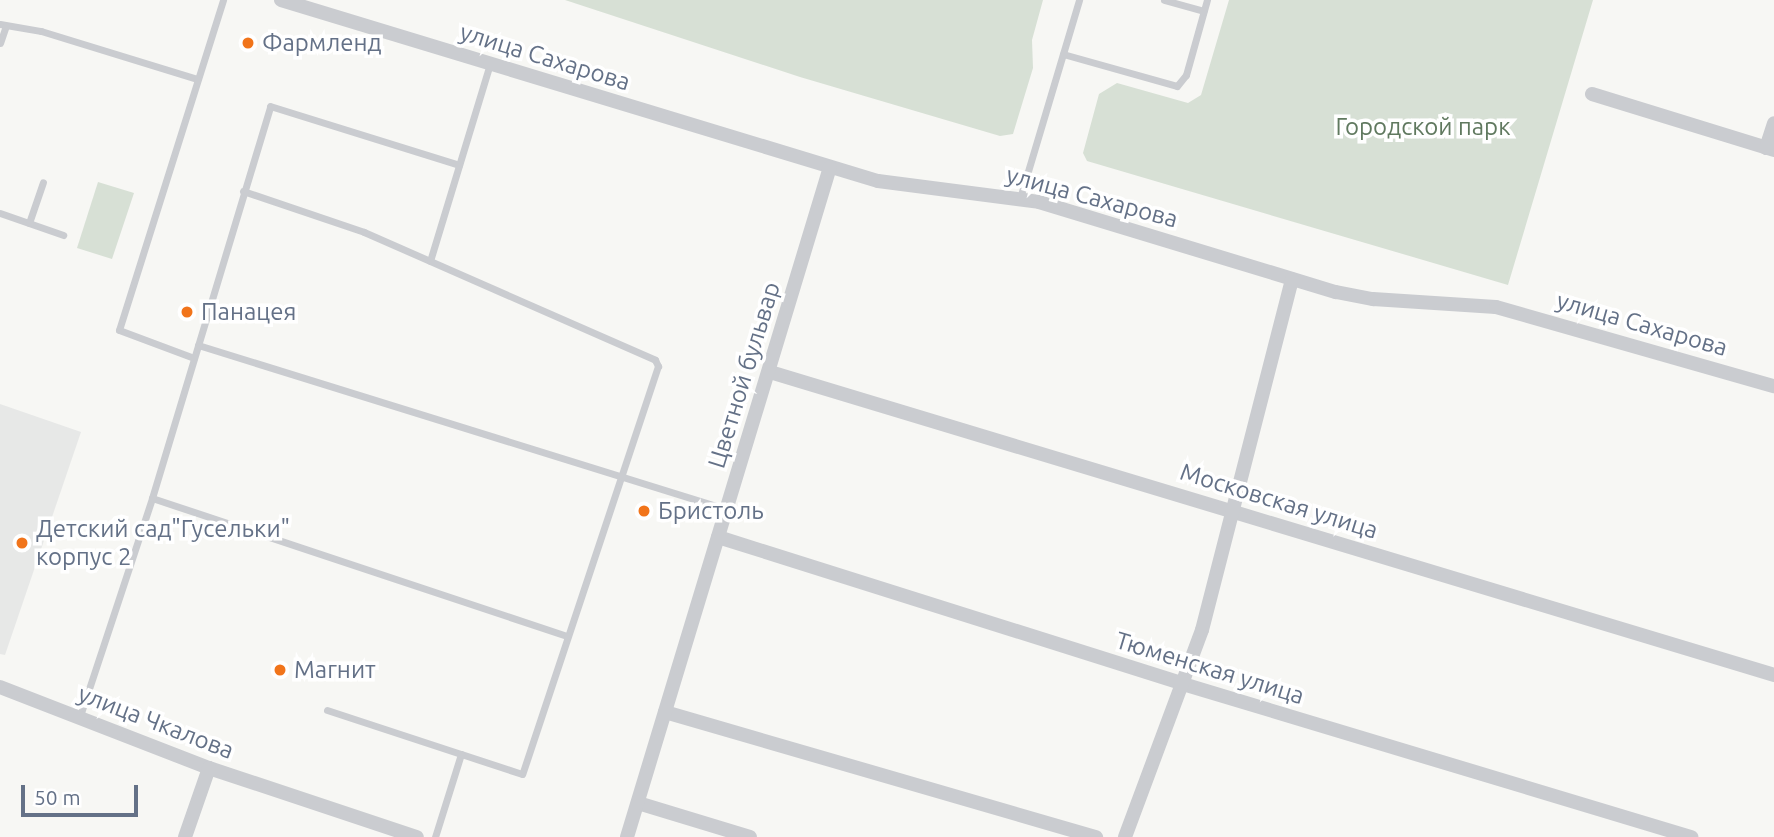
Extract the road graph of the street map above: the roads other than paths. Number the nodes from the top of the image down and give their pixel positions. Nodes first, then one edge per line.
1 (223, 0) edge
2 (281, 0) edge
3 (1079, 0) edge
4 (1164, 0) edge
5 (1207, 0) edge
6 (1204, 11) junction
7 (3, 25) edge
8 (0, 43) edge
9 (1063, 54) junction
10 (490, 64) junction
11 (197, 79) junction
12 (1592, 94) dead end
13 (1774, 123) edge
14 (1770, 149) edge
15 (459, 165) junction
16 (830, 167) junction
17 (43, 183) dead end
18 (243, 191) junction
19 (1020, 198) junction
20 (0, 213) edge
21 (29, 223) junction
22 (63, 235) dead end
23 (430, 261) junction
24 (1292, 279) junction
25 (198, 345) junction
26 (194, 358) junction
27 (770, 372) junction
28 (1774, 386) edge
29 (623, 479) junction
30 (152, 498) junction
31 (727, 509) junction
32 (1231, 510) junction
33 (718, 537) junction
34 (568, 636) junction
35 (1774, 675) edge
36 (1182, 684) junction
37 (0, 687) edge
38 (327, 710) dead end
39 (665, 712) junction
40 (80, 716) junction
41 (461, 754) junction
42 (209, 768) junction
43 (638, 803) junction
44 (396, 834) edge
45 (185, 837) edge
46 (416, 837) edge
47 (435, 837) edge
48 (627, 837) edge
49 (750, 837) edge
50 (1096, 837) edge
51 (1125, 837) edge
52 (1691, 837) edge

1 - 11 lane
2 - 10 street, улица Сахарова
3 - 9 lane
4 - 6 lane
5 - 6 lane
6 - 9 lane
7 - 8 lane
7 - 11 lane
9 - 19 lane
10 - 15 lane
10 - 16 street, улица Сахарова
11 - 26 lane
12 - 14 street
13 - 14 street
15 - 18 lane
15 - 23 lane
16 - 19 street, улица Сахарова
16 - 27 street, Цветной бульвар
17 - 21 lane
18 - 23 lane
18 - 25 lane
19 - 24 street, улица Сахарова
20 - 21 lane
21 - 22 lane
23 - 29 lane
24 - 28 street, улица Сахарова
24 - 32 street
25 - 26 lane
25 - 29 lane
26 - 30 lane
27 - 31 street, Цветной бульвар
27 - 32 street, Московская улица
29 - 31 lane
29 - 34 lane
30 - 34 lane
30 - 40 lane
31 - 33 street, Цветной бульвар
32 - 35 street, Московская улица
32 - 36 street
33 - 36 street, Тюменская улица
33 - 39 street, Цветной бульвар
34 - 41 lane
36 - 51 street
36 - 52 street, Тюменская улица
37 - 40 street, улица Чкалова
38 - 41 lane
39 - 43 street, Цветной бульвар
39 - 50 street
40 - 42 street, улица Чкалова
41 - 47 lane
42 - 44 street, улица Чкалова
42 - 45 street
43 - 48 street, Цветной бульвар
43 - 49 street
44 - 46 street, улица Чкалова

